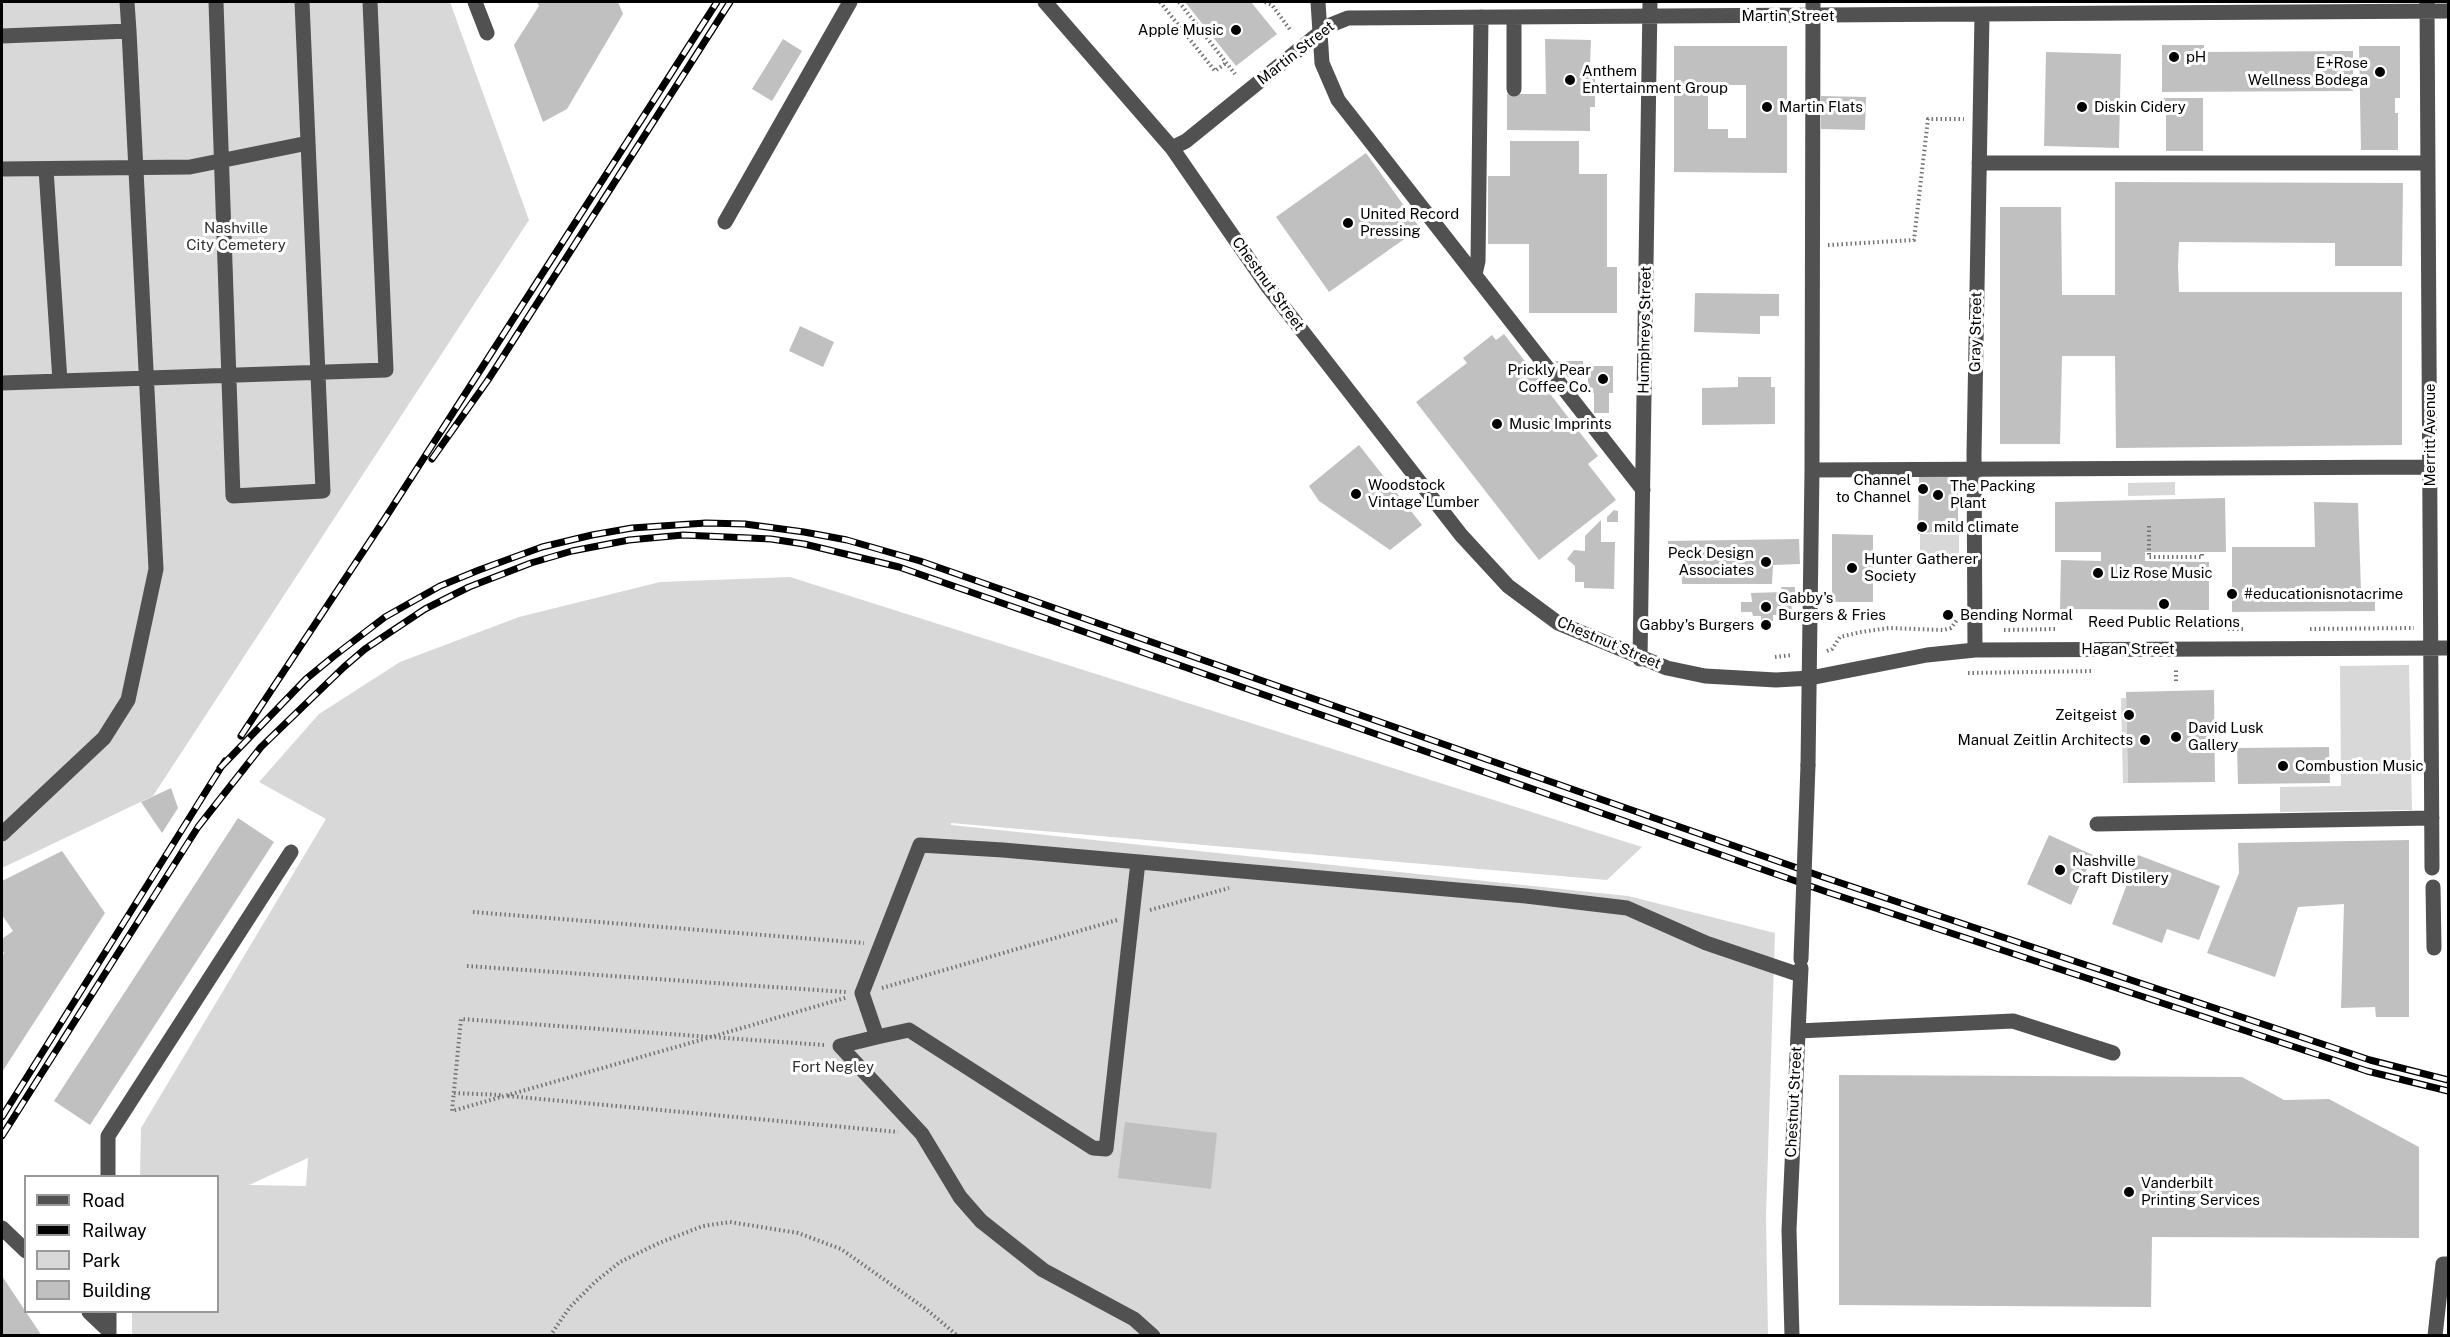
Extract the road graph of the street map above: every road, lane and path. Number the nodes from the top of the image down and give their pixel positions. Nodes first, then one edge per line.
1 (127, 2) edge
2 (216, 2) edge
3 (302, 2) edge
4 (370, 2) edge
5 (475, 2) edge
6 (850, 2) edge
7 (1045, 2) edge
8 (1160, 2) edge
9 (1179, 2) edge
10 (1265, 2) edge
11 (1318, 2) edge
12 (1650, 2) edge
13 (2427, 6) edge
14 (1813, 9) edge
15 (2448, 11) edge
16 (1982, 15) junction
17 (1481, 17) junction
18 (1514, 17) junction
19 (1650, 17) junction
20 (129, 31) junction
21 (1291, 31) dead end
22 (487, 33) dead end
23 (1319, 34) junction
24 (2, 36) edge
25 (1226, 63) junction
26 (1235, 74) dead end
27 (1514, 89) dead end
28 (1980, 119) junction
29 (308, 143) junction
30 (1172, 148) junction
31 (222, 160) junction
32 (1979, 163) junction
33 (2428, 163) junction
34 (135, 168) junction
35 (2, 169) edge
36 (46, 169) junction
37 (725, 222) dead end
38 (1813, 246) junction
39 (1475, 274) junction
40 (318, 372) junction
41 (229, 375) junction
42 (146, 378) junction
43 (60, 381) junction
44 (2, 383) edge
45 (2430, 467) junction
46 (1812, 470) junction
47 (1974, 470) junction
48 (1644, 490) junction
49 (2149, 526) dead end
50 (2202, 552) dead end
51 (1959, 615) dead end
52 (2414, 628) dead end
53 (2055, 629) dead end
54 (2307, 629) dead end
55 (2004, 630) dead end
56 (2431, 648) junction
57 (2448, 648) edge
58 (1975, 650) junction
59 (1810, 652) junction
60 (1640, 659) junction
61 (2176, 670) dead end
62 (2094, 671) dead end
63 (1968, 673) dead end
64 (1810, 678) junction
65 (2176, 681) dead end
66 (2432, 818) junction
67 (2097, 824) dead end
68 (2, 834) edge
69 (291, 852) dead end
70 (1138, 862) junction
71 (2432, 868) dead end
72 (2433, 887) dead end
73 (473, 912) dead end
74 (881, 945) junction
75 (2434, 948) dead end
76 (467, 966) dead end
77 (1800, 975) junction
78 (862, 993) junction
79 (1798, 1031) junction
80 (877, 1037) junction
81 (840, 1046) junction
82 (2113, 1053) dead end
83 (454, 1093) junction
84 (452, 1111) dead end
85 (922, 1134) junction
86 (108, 1175) edge
87 (2, 1228) edge
88 (24, 1249) edge
89 (2448, 1264) edge
90 (91, 1313) edge
91 (109, 1313) edge
92 (109, 1333) edge
93 (550, 1335) edge
94 (958, 1335) edge
95 (1153, 1335) edge
96 (1792, 1335) edge
97 (2435, 1335) edge

1 - 20 street
2 - 31 street
3 - 29 street
4 - 40 street
5 - 22 street
6 - 37 street
7 - 30 street, Chestnut Street
8 - 25 path
9 - 25 path
10 - 21 path
11 - 23 street
12 - 19 street, Humphreys Street
13 - 15 street, Martin Street
13 - 16 street, Martin Street
13 - 33 street, Merritt Avenue
14 - 16 street, Martin Street
14 - 19 street, Martin Street
14 - 38 street
16 - 28 street, Gray Street
17 - 18 street, Martin Street
17 - 23 street, Martin Street
17 - 39 street
18 - 19 street, Martin Street
18 - 27 street
19 - 48 street, Humphreys Street
20 - 24 street
20 - 34 street
23 - 30 street, Martin Street
23 - 39 street
25 - 26 path
28 - 32 street, Gray Street
28 - 38 path
29 - 31 street
29 - 40 street
30 - 60 street, Chestnut Street
31 - 34 street
31 - 41 street
32 - 33 street
32 - 47 street, Gray Street
33 - 45 street, Merritt Avenue
34 - 36 street
34 - 42 street
35 - 36 street
36 - 43 street
38 - 46 street
39 - 48 street
40 - 41 street
40 - 41 street
41 - 42 street
42 - 43 street
42 - 68 street
43 - 44 street
45 - 47 street
45 - 56 street, Merritt Avenue
46 - 47 street
46 - 59 street
47 - 58 street, Gray Street
48 - 60 street, Humphreys Street
49 - 50 path
51 - 59 path
52 - 54 path
53 - 55 path
56 - 57 street, Hagan Street
56 - 58 street, Hagan Street
56 - 66 street, Merritt Avenue
58 - 64 street, Hagan Street
59 - 64 street
60 - 64 street, Chestnut Street
61 - 65 path
62 - 63 path
64 - 77 street, Chestnut Street, bridge
66 - 67 street
66 - 71 street, Merritt Avenue
69 - 86 street
70 - 74 street
70 - 77 street
70 - 80 street
72 - 75 street
73 - 74 path
74 - 78 street
76 - 78 path
77 - 79 street, Chestnut Street
78 - 80 street
79 - 82 street
79 - 96 street, Chestnut Street
80 - 81 street
81 - 83 path
81 - 85 street
83 - 84 path
83 - 85 path
85 - 95 street
87 - 88 street
89 - 97 street
90 - 92 street
91 - 92 street
93 - 94 path

